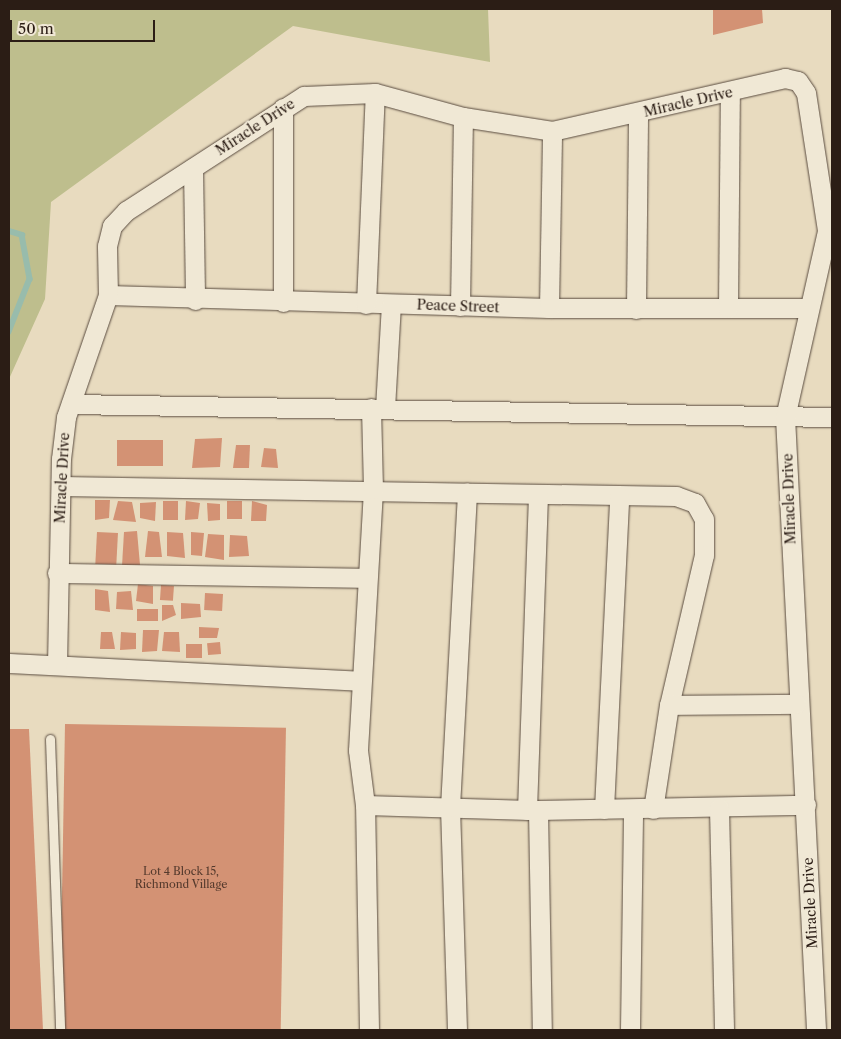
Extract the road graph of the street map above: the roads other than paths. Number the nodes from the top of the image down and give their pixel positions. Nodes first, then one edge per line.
1 (375, 93) junction
2 (730, 93) junction
3 (283, 108) junction
4 (638, 114) junction
5 (464, 117) junction
6 (552, 130) junction
7 (193, 168) junction
8 (829, 231) edge
9 (108, 295) junction
10 (195, 300) junction
11 (283, 302) junction
12 (366, 304) junction
13 (391, 304) junction
14 (460, 306) junction
15 (549, 308) junction
16 (728, 308) junction
17 (808, 308) junction
18 (636, 309) junction
19 (71, 404) junction
20 (378, 408) junction
21 (785, 417) junction
22 (832, 417) edge
23 (61, 486) junction
24 (373, 489) junction
25 (467, 492) junction
26 (538, 495) junction
27 (619, 497) junction
28 (57, 572) junction
29 (366, 578) junction
30 (9, 663) edge
31 (57, 665) junction
32 (360, 681) junction
33 (796, 704) junction
34 (669, 705) junction
35 (50, 739) dead end
36 (806, 805) junction
37 (365, 806) junction
38 (450, 807) junction
39 (719, 808) junction
40 (604, 809) junction
41 (653, 809) junction
42 (533, 810) junction
43 (633, 810) junction
44 (60, 1030) edge
45 (369, 1030) edge
46 (457, 1030) edge
47 (542, 1030) edge
48 (630, 1030) edge
49 (724, 1030) edge
50 (816, 1030) edge

1 - 3 street, Miracle Drive
1 - 5 street, Miracle Drive
1 - 12 street
2 - 4 street, Miracle Drive
2 - 8 street, Miracle Drive
2 - 16 street
3 - 7 street, Miracle Drive
3 - 11 street
4 - 6 street, Miracle Drive
4 - 18 street
5 - 6 street, Miracle Drive
5 - 14 street
6 - 15 street
7 - 9 street, Miracle Drive
7 - 10 street
8 - 17 street, Miracle Drive
9 - 10 street, Peace Street
9 - 19 street, Miracle Drive
10 - 11 street, Peace Street
11 - 12 street, Peace Street
12 - 13 street, Peace Street
13 - 14 street, Peace Street
13 - 20 street
14 - 15 street, Peace Street
15 - 18 street, Peace Street
16 - 17 street, Peace Street
16 - 18 street, Peace Street
17 - 21 street, Miracle Drive
19 - 20 street
19 - 23 street, Miracle Drive
20 - 21 street
20 - 24 street
21 - 22 street
21 - 33 street, Miracle Drive
23 - 24 street
23 - 28 street, Miracle Drive
24 - 25 street
24 - 29 street
25 - 26 street
25 - 38 street
26 - 27 street
26 - 42 street
27 - 34 street
27 - 40 street
28 - 29 street
28 - 31 street, Miracle Drive
29 - 32 street
30 - 31 street
31 - 32 street
32 - 37 street
33 - 34 street
33 - 36 street, Miracle Drive
34 - 41 street
35 - 44 lane
36 - 39 street
36 - 50 street, Miracle Drive
37 - 38 street
37 - 45 street
38 - 42 street
38 - 46 street
39 - 41 street
39 - 49 street
40 - 42 street
40 - 43 street
41 - 43 street
42 - 47 street
43 - 48 street

